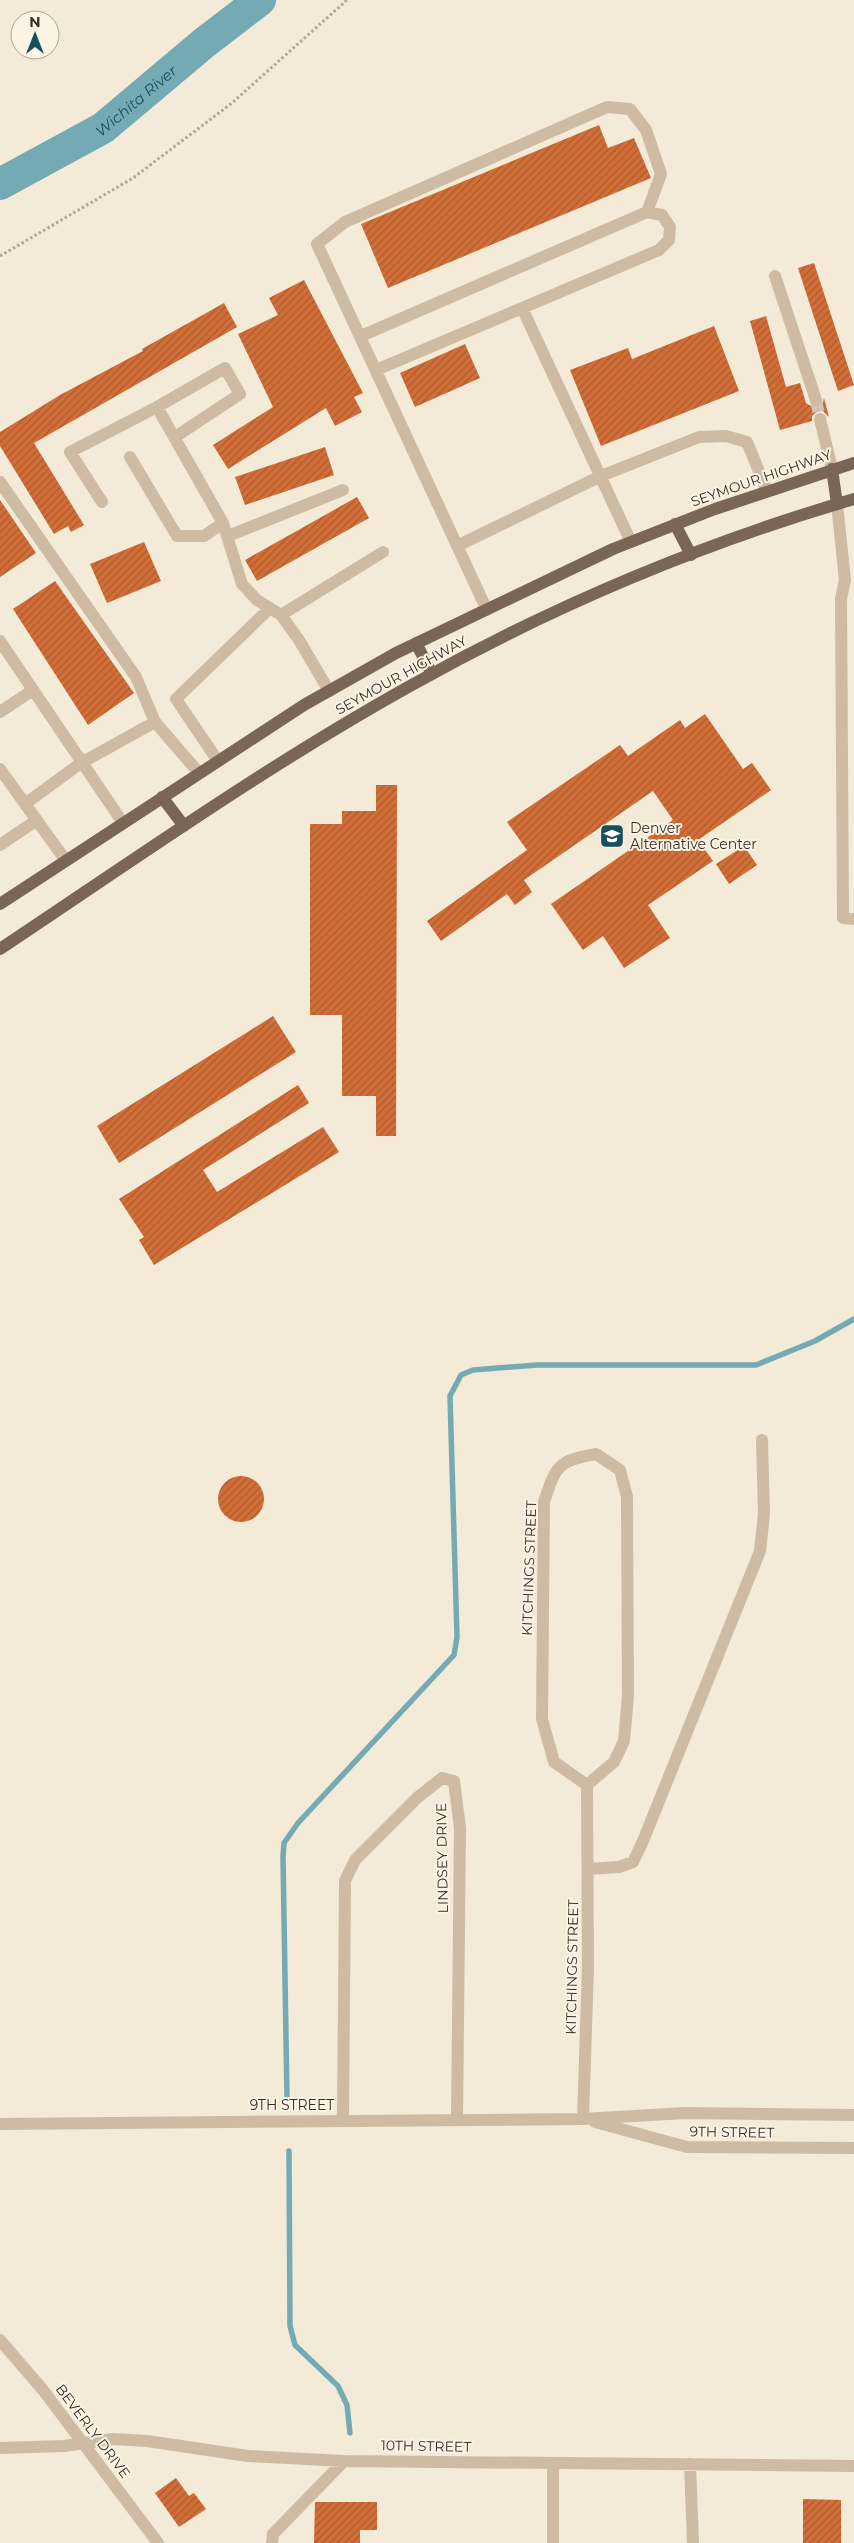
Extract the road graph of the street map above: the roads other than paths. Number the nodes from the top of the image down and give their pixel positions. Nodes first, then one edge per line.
1 (648, 212) junction
2 (775, 276) dead end
3 (522, 308) junction
4 (361, 336) junction
5 (376, 370) junction
6 (816, 400) tunnel mouth
7 (157, 407) junction
8 (820, 419) tunnel mouth
9 (175, 437) junction
10 (130, 457) dead end
11 (854, 463) edge
12 (832, 469) junction
13 (601, 476) junction
14 (0, 482) edge
15 (343, 490) dead end
16 (767, 491) junction
17 (854, 499) edge
18 (102, 502) dead end
19 (837, 504) junction
20 (223, 523) junction
21 (675, 524) junction
22 (228, 536) junction
23 (631, 542) junction
24 (457, 546) junction
25 (383, 552) dead end
26 (690, 555) junction
27 (850, 581) edge
28 (270, 608) junction
29 (486, 608) junction
30 (281, 615) junction
31 (0, 641) edge
32 (416, 643) junction
33 (432, 674) junction
34 (32, 690) junction
35 (329, 691) junction
36 (0, 712) edge
37 (155, 722) junction
38 (218, 761) junction
39 (81, 763) junction
40 (0, 769) edge
41 (199, 773) junction
42 (162, 797) junction
43 (25, 804) junction
44 (37, 820) junction
45 (123, 823) junction
46 (184, 826) junction
47 (0, 845) edge
48 (66, 861) junction
49 (0, 904) edge
50 (854, 919) edge
51 (0, 949) edge
52 (762, 1440) dead end
53 (587, 1785) junction
54 (588, 1868) junction
55 (854, 2115) edge
56 (583, 2119) junction
57 (343, 2120) junction
58 (457, 2120) junction
59 (0, 2124) edge
60 (854, 2148) edge
61 (0, 2340) edge
62 (83, 2444) junction
63 (0, 2448) edge
64 (344, 2461) junction
65 (553, 2463) junction
66 (690, 2464) junction
67 (854, 2466) edge
68 (158, 2543) edge
69 (272, 2543) edge
70 (553, 2543) edge
71 (692, 2543) edge

1 - 3 street
1 - 4 street
1 - 4 street
2 - 6 street
3 - 5 street
3 - 13 street
4 - 5 street
5 - 24 street
7 - 9 street
7 - 9 street
7 - 18 street
8 - 12 street
9 - 20 street
10 - 20 street
11 - 12 main road, SEYMOUR HIGHWAY
12 - 16 main road, SEYMOUR HIGHWAY
12 - 19 main road
13 - 16 street
13 - 23 street
13 - 24 street
14 - 37 street
15 - 22 street
16 - 21 main road, SEYMOUR HIGHWAY
17 - 19 main road, SEYMOUR HIGHWAY
19 - 26 main road, SEYMOUR HIGHWAY
19 - 27 street
20 - 22 street
21 - 23 main road, SEYMOUR HIGHWAY
21 - 26 main road
22 - 28 street
23 - 29 main road, SEYMOUR HIGHWAY
24 - 29 street
25 - 30 street
26 - 33 main road, SEYMOUR HIGHWAY
27 - 50 street
28 - 30 street
28 - 38 street
29 - 32 main road, SEYMOUR HIGHWAY
30 - 35 street
31 - 34 street
32 - 33 main road
32 - 35 main road, SEYMOUR HIGHWAY
33 - 46 main road, SEYMOUR HIGHWAY
34 - 36 street
34 - 39 street
35 - 38 main road, SEYMOUR HIGHWAY
37 - 39 street
37 - 41 street
38 - 41 main road, SEYMOUR HIGHWAY
39 - 43 street
39 - 45 street
40 - 43 street
41 - 42 main road, SEYMOUR HIGHWAY
42 - 45 main road, SEYMOUR HIGHWAY
42 - 46 main road
43 - 44 street
44 - 47 street
44 - 48 street
45 - 48 main road, SEYMOUR HIGHWAY
46 - 51 main road, SEYMOUR HIGHWAY
48 - 49 main road, SEYMOUR HIGHWAY
52 - 54 street
53 - 53 street, KITCHINGS STREET
53 - 54 street, KITCHINGS STREET
54 - 56 street, KITCHINGS STREET
55 - 56 street, 9TH STREET
56 - 58 street, 9TH STREET
56 - 60 street, 9TH STREET
57 - 58 street, 9TH STREET
57 - 58 street, LINDSEY DRIVE
57 - 59 street, 9TH STREET
61 - 62 street, BEVERLY DRIVE
62 - 63 street, 10TH STREET
62 - 64 street, 10TH STREET
62 - 68 street, BEVERLY DRIVE
64 - 65 street, 10TH STREET
64 - 69 street
65 - 66 street, 10TH STREET
65 - 70 street
66 - 67 street, 10TH STREET
66 - 71 street

